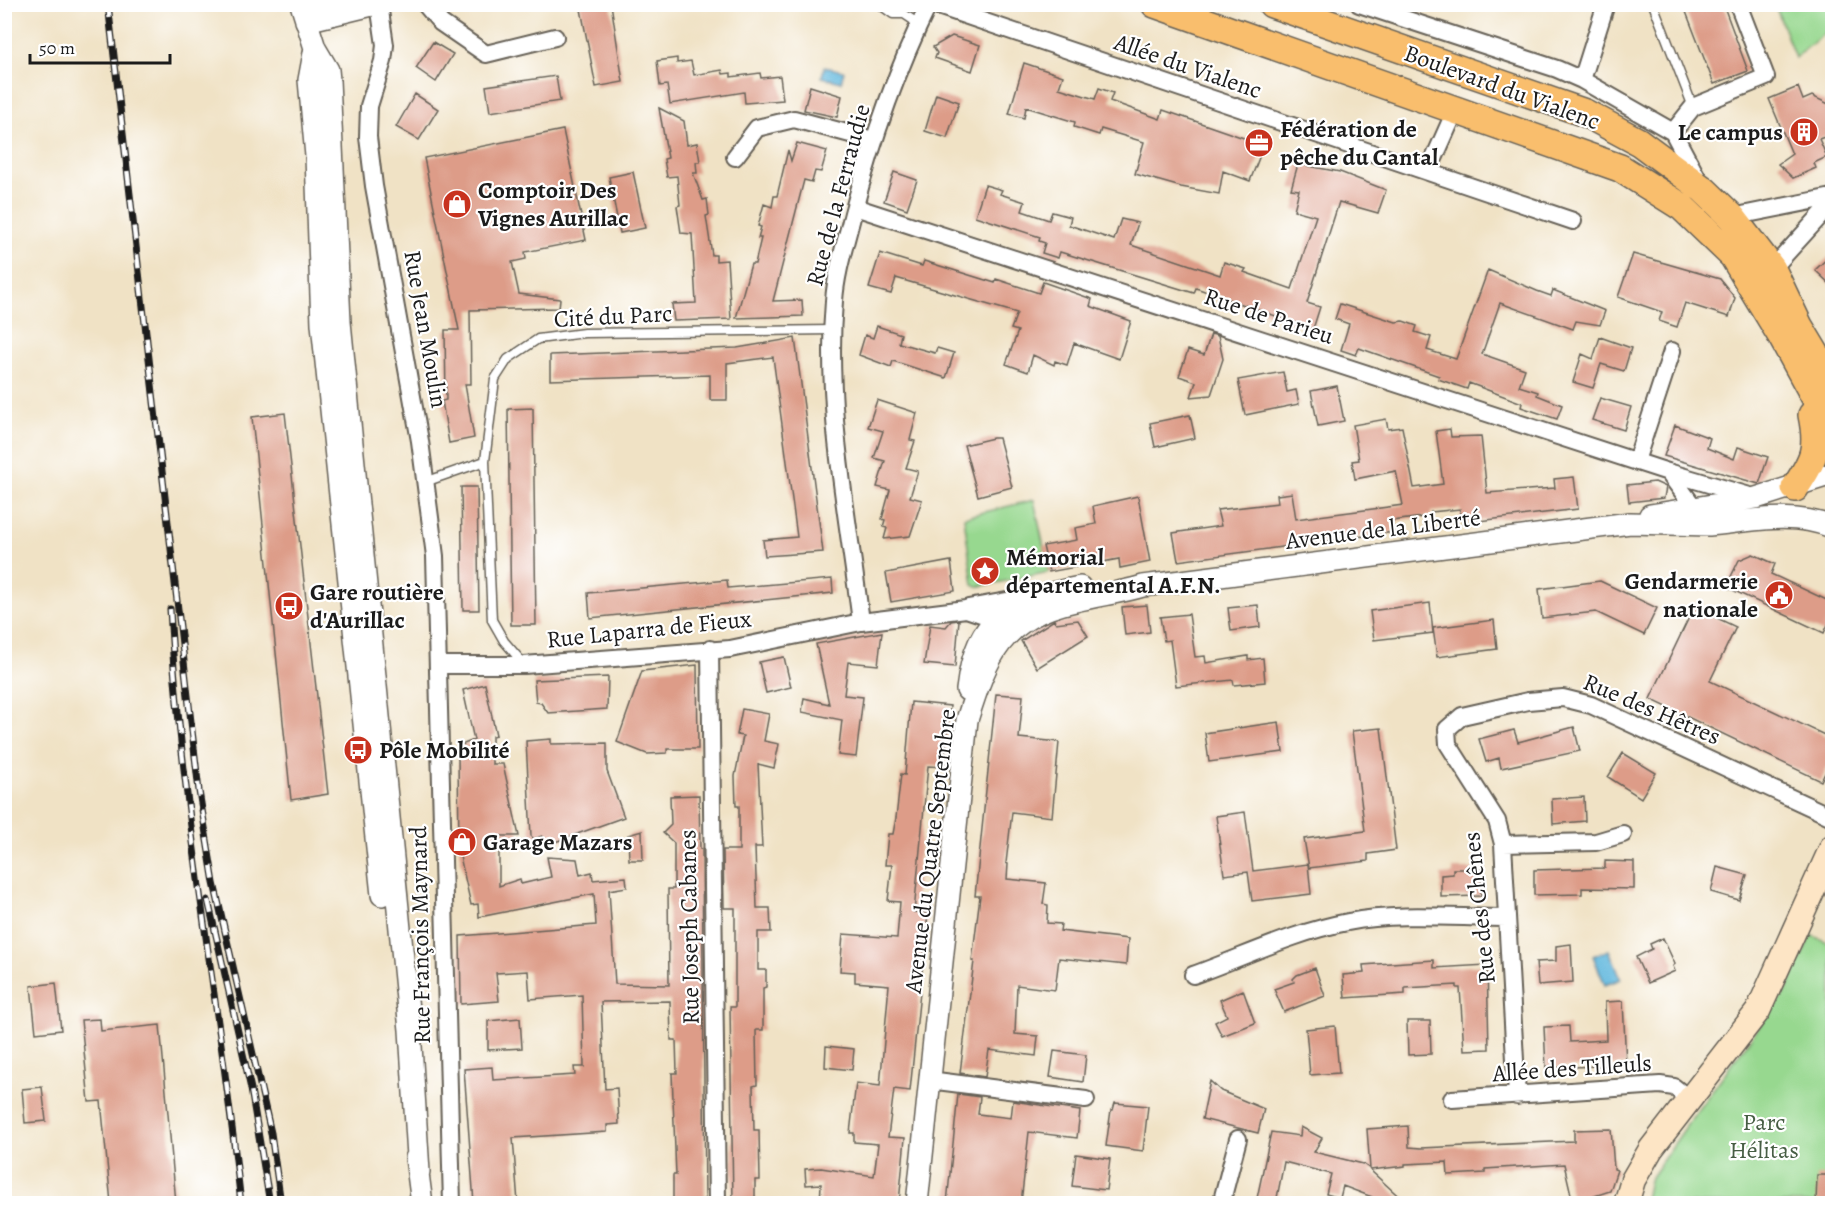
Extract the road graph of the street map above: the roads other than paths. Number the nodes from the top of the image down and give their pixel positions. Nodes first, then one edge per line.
1 (378, 4) edge
2 (425, 4) edge
3 (879, 4) edge
4 (898, 4) edge
5 (930, 4) edge
6 (1155, 4) edge
7 (1272, 4) edge
8 (1606, 4) edge
9 (1653, 4) edge
10 (1738, 4) edge
11 (303, 13) edge
12 (904, 14) junction
13 (1357, 19) edge
14 (919, 24) junction
15 (555, 37) dead end
16 (1582, 80) junction
17 (1693, 107) junction
18 (1456, 109) junction
19 (1673, 132) junction
20 (873, 140) junction
21 (735, 157) dead end
22 (1428, 172) junction
23 (1704, 190) junction
24 (1833, 197) edge
25 (1833, 203) edge
26 (855, 207) junction
27 (1732, 217) junction
28 (1573, 221) dead end
29 (1772, 269) junction
30 (832, 330) junction
31 (1671, 351) dead end
32 (1803, 373) junction
33 (1833, 381) edge
34 (1833, 445) edge
35 (485, 461) junction
36 (1636, 461) junction
37 (1668, 472) junction
38 (1833, 474) edge
39 (425, 482) junction
40 (1795, 488) junction
41 (1756, 498) junction
42 (1701, 516) junction
43 (1833, 527) edge
44 (1143, 586) junction
45 (1053, 592) junction
46 (966, 609) junction
47 (861, 622) junction
48 (999, 629) junction
49 (710, 649) junction
50 (439, 665) junction
51 (524, 665) junction
52 (1447, 729) joint
53 (1833, 817) edge
54 (1623, 834) dead end
55 (1503, 844) junction
56 (1833, 847) edge
57 (1507, 918) junction
58 (1193, 975) dead end
59 (929, 1080) junction
60 (1518, 1096) junction
61 (1452, 1099) dead end
62 (1689, 1099) junction
63 (1086, 1100) dead end
64 (1238, 1139) dead end
65 (422, 1203) edge
66 (452, 1203) edge
67 (717, 1203) edge
68 (917, 1203) edge
69 (1221, 1203) edge
70 (1626, 1203) edge

1 - 11 street, Rue Jean Moulin
1 - 39 street, Rue Jean Moulin
2 - 15 street
3 - 12 lane
4 - 12 lane
5 - 14 street, Rue de la Ferraudie
5 - 22 street, Allée du Vialenc
6 - 18 main road, Boulevard du Vialenc
7 - 13 main road, Boulevard du Vialenc
8 - 16 street
9 - 17 lane
10 - 17 street
11 - 65 street
12 - 14 lane
13 - 16 street
13 - 23 main road, Boulevard du Vialenc
14 - 20 street, Rue de la Ferraudie
16 - 19 street
17 - 19 street
18 - 22 street
18 - 32 main road, Boulevard du Vialenc
19 - 23 street
20 - 21 street
20 - 26 street, Rue de la Ferraudie
22 - 28 street, Allée du Vialenc
23 - 27 main road, Boulevard du Vialenc
24 - 27 street
25 - 29 street
26 - 30 street, Rue de la Ferraudie
26 - 36 street, Rue de Parieu
27 - 29 main road, Boulevard du Vialenc
29 - 33 main road, Boulevard du Vialenc
30 - 35 lane, Cité du Parc
30 - 47 street, Rue de la Ferraudie
31 - 36 street
32 - 34 main road, Boulevard du Vialenc
32 - 40 main road
35 - 39 lane
35 - 51 lane, Cité du Parc
36 - 37 street, Rue de Parieu
37 - 41 street, Rue de Parieu
37 - 42 street
38 - 40 street, Avenue de la Liberté
39 - 50 street, Rue Jean Moulin
40 - 41 street, Avenue de la Liberté
41 - 42 street, Avenue de la Liberté
42 - 43 street, Avenue de la Liberté
42 - 44 street, Avenue de la Liberté
44 - 45 street, Avenue de la Liberté
44 - 48 street, Avenue de la Liberté
45 - 46 street, Avenue de la Liberté
45 - 48 street, Avenue de la Liberté
46 - 47 street, Avenue de la Liberté
46 - 48 street
47 - 49 street, Rue Laparra de Fieux
48 - 59 street, Avenue du Quatre Septembre
49 - 51 street, Rue Laparra de Fieux
49 - 67 street, Rue Joseph Cabanes
50 - 51 street, Rue Laparra de Fieux
50 - 66 street, Rue François Maynard
52 - 53 street, Rue des Hêtres
52 - 55 street, Rue des Chênes
54 - 55 street
55 - 57 street, Rue des Chênes
56 - 62 main road
57 - 58 street
57 - 60 street, Rue des Chênes
59 - 63 street
59 - 68 street, Avenue du Quatre Septembre
60 - 61 street, Allée des Tilleuls
60 - 62 street, Allée des Tilleuls
62 - 70 main road
64 - 69 street

